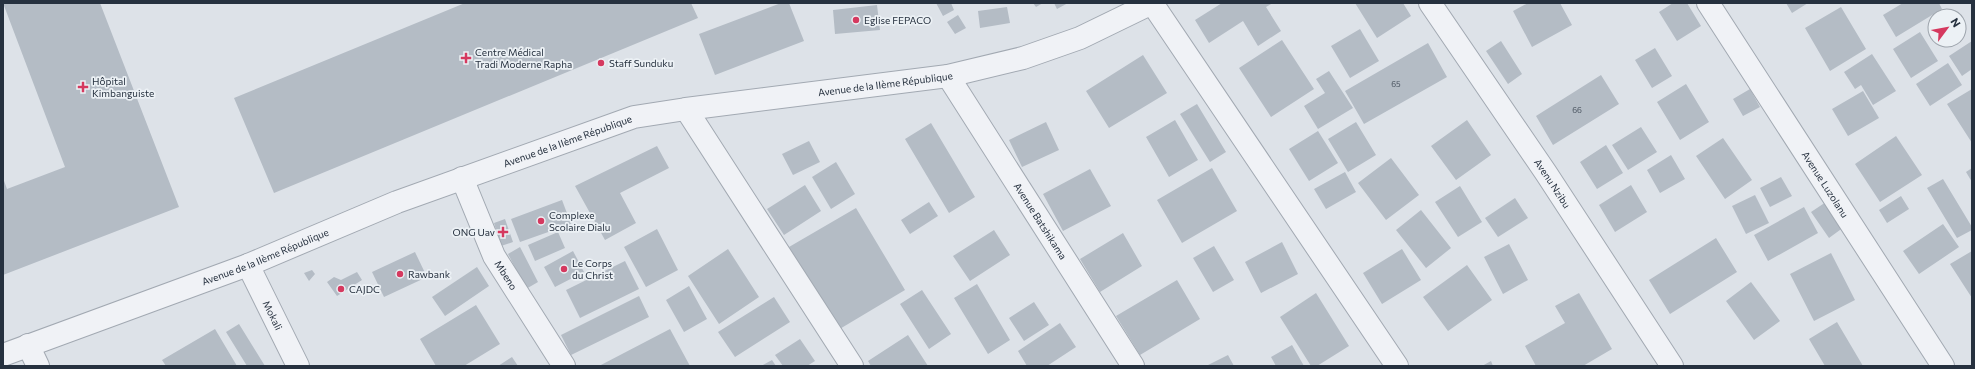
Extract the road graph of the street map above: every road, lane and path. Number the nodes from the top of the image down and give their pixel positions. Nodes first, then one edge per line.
1 (1152, 3) edge
2 (1430, 3) edge
3 (1708, 3) edge
4 (948, 76) junction
5 (686, 109) junction
6 (462, 178) junction
7 (248, 264) junction
8 (28, 345) junction
9 (3, 355) edge
10 (38, 366) edge
11 (298, 366) edge
12 (564, 366) edge
13 (852, 366) edge
14 (1133, 366) edge
15 (1397, 366) edge
16 (1672, 366) edge
17 (1943, 366) edge

1 - 4 street, Avenue de la IIème République
1 - 15 street
2 - 16 street, Avenu Nzibu
3 - 17 street, Avenue Luzolanu
4 - 5 street, Avenue de la IIème République
4 - 14 street, Avenue Batshikama
5 - 6 street, Avenue de la IIème République
5 - 13 street
6 - 7 street, Avenue de la IIème République
6 - 12 street, Mbeno
7 - 8 street, Avenue de la IIème République
7 - 11 street, Mokali
8 - 9 street, Avenue de la IIème République
8 - 10 street

